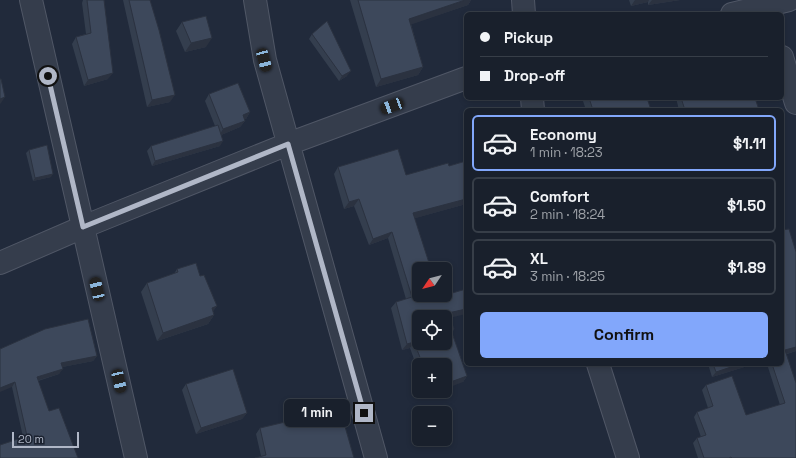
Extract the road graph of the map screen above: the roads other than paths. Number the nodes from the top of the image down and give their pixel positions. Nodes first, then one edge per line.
1 (30, 0) edge
2 (255, 0) edge
3 (523, 0) edge
4 (789, 0) edge
5 (767, 7) edge
6 (524, 12) edge
7 (742, 12) edge
8 (784, 64) edge
9 (464, 79) edge
10 (796, 104) edge
11 (288, 144) junction
12 (83, 227) junction
13 (0, 263) edge
14 (599, 366) edge
15 (136, 458) edge
16 (376, 458) edge
17 (628, 458) edge

1 - 12 street
2 - 11 street
3 - 6 street
4 - 5 street
5 - 7 street
8 - 10 street
9 - 11 street
11 - 12 street
11 - 16 street
12 - 13 street
12 - 15 street
14 - 17 street

